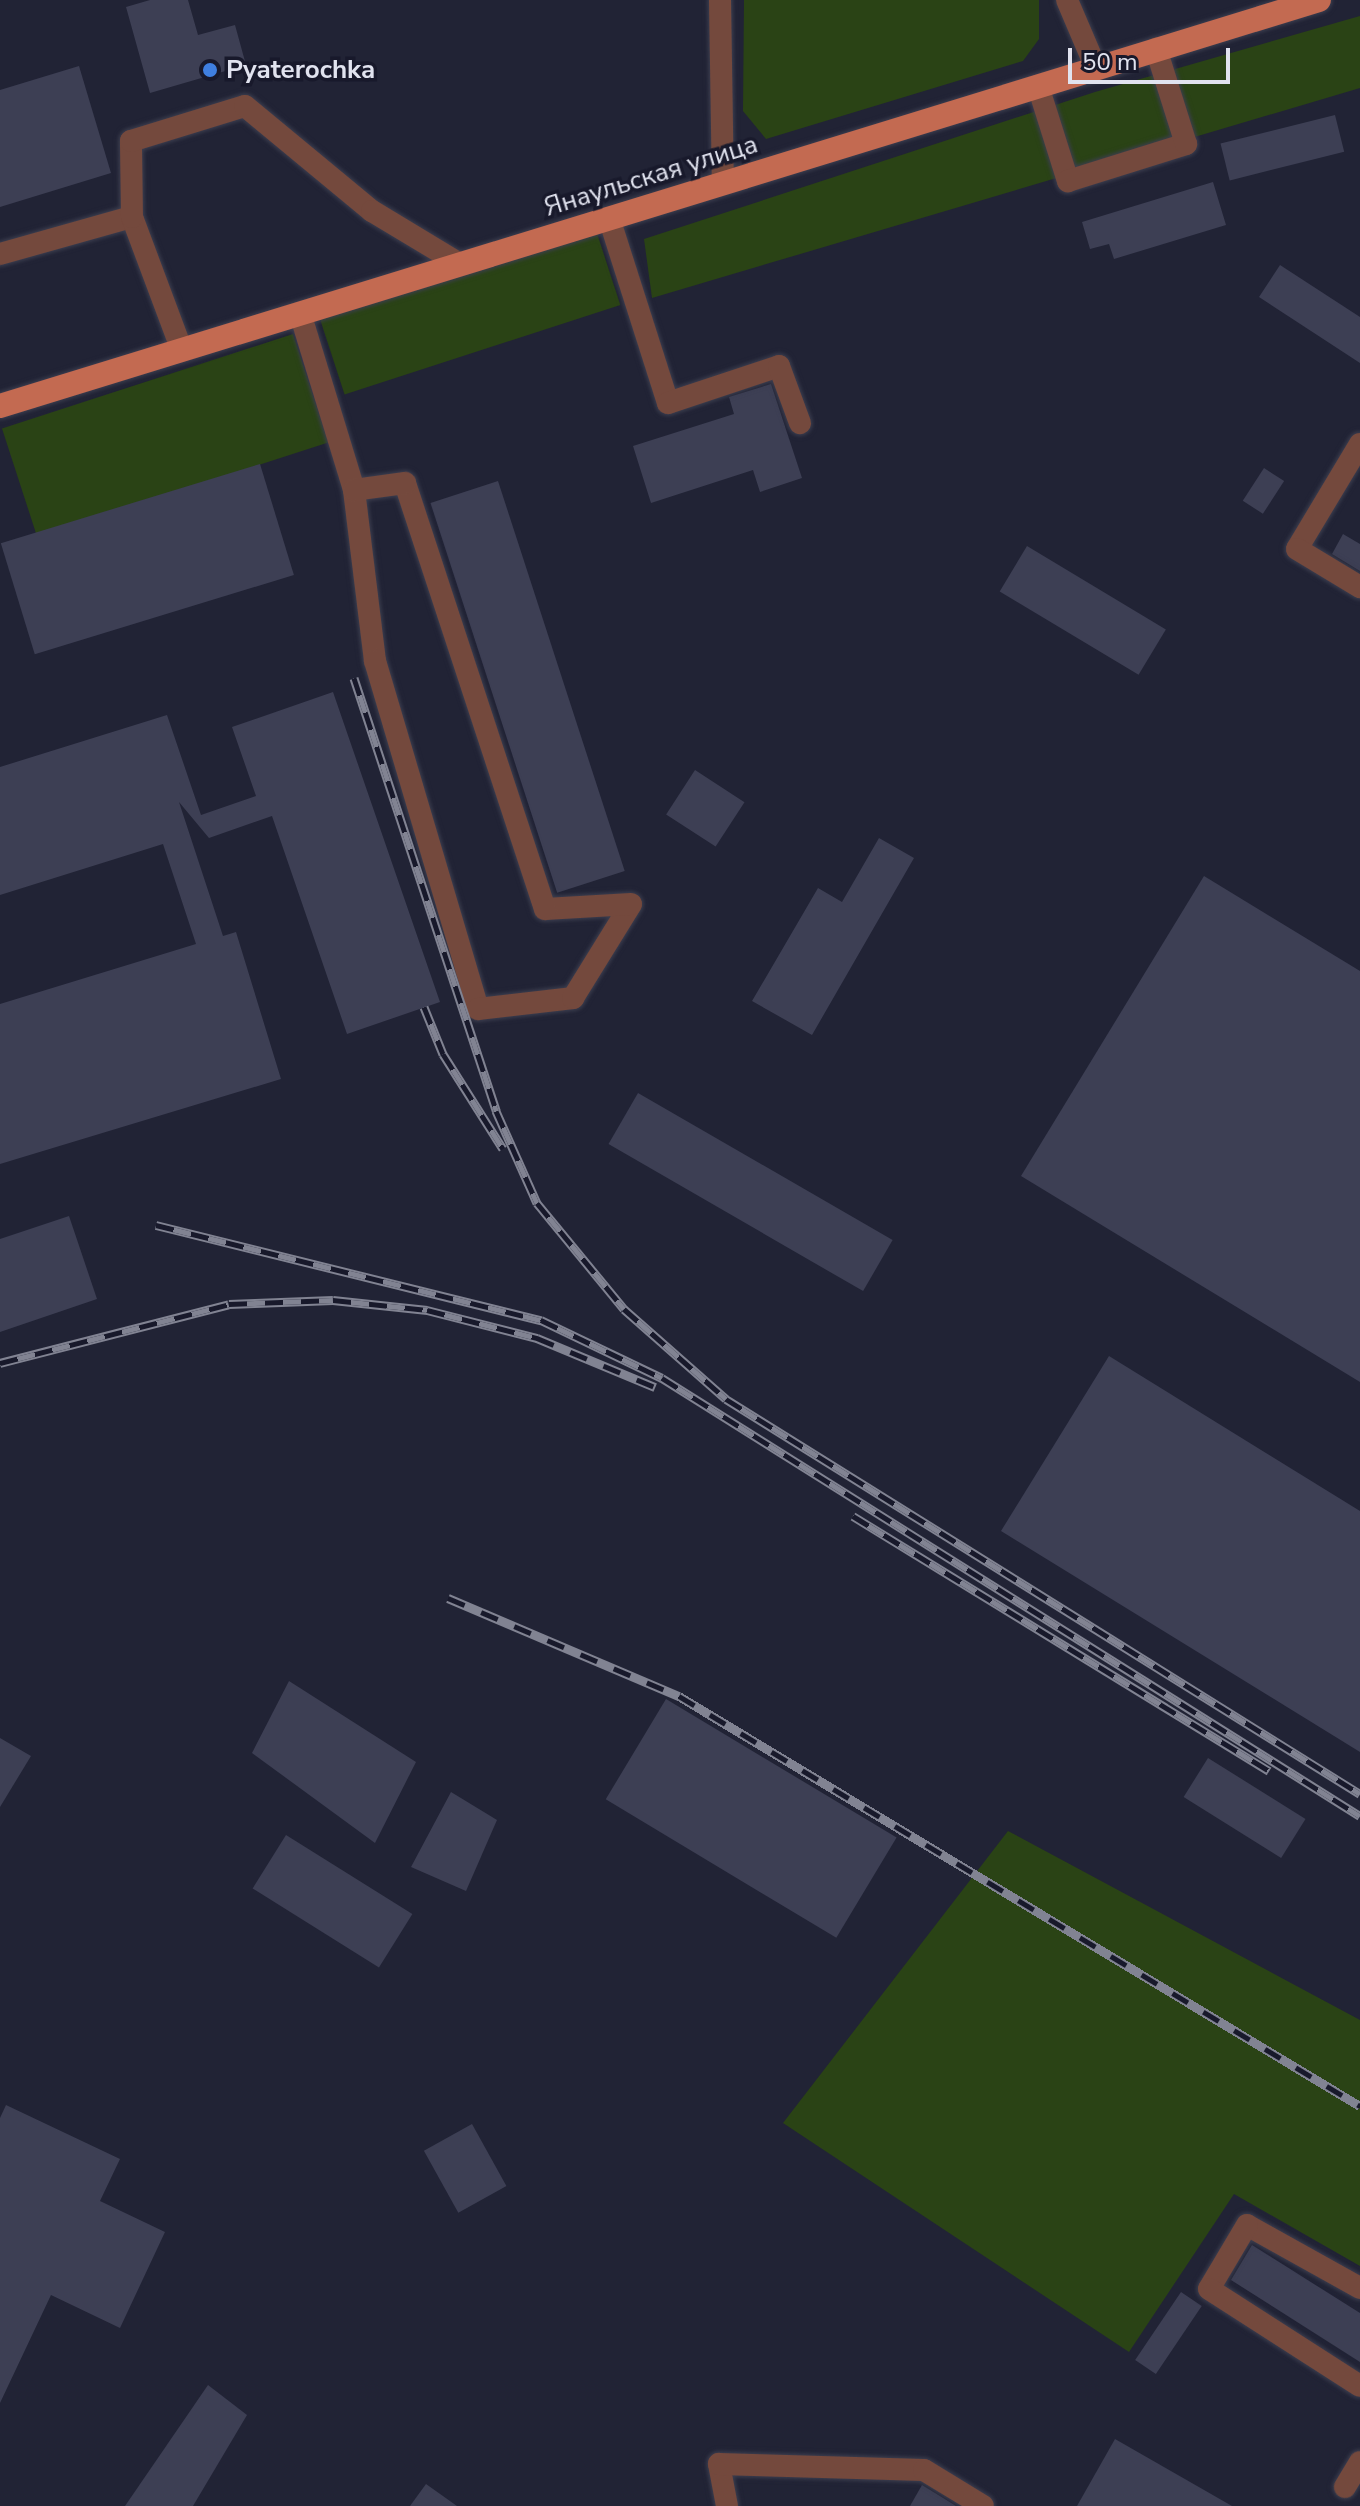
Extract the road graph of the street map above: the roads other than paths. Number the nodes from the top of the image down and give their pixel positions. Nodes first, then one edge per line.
1 (720, 0) edge
2 (1067, 0) edge
3 (1319, 0) edge
4 (1156, 49) junction
5 (1096, 68) junction
6 (1038, 86) junction
7 (723, 183) junction
8 (132, 217) junction
9 (609, 218) junction
10 (0, 254) edge
11 (460, 264) junction
12 (300, 313) junction
13 (181, 348) junction
14 (0, 406) edge
15 (800, 423) dead end
16 (1360, 444) edge
17 (354, 490) junction
18 (1360, 587) edge
19 (1360, 2288) edge
20 (1360, 2386) edge
21 (1360, 2462) edge
22 (1345, 2487) dead end
23 (727, 2506) edge
24 (983, 2506) edge

1 - 7 lane
2 - 5 lane
3 - 4 main road, Янаульская улица
4 - 5 main road, Янаульская улица
4 - 6 lane
5 - 6 main road, Янаульская улица
6 - 7 main road, Янаульская улица
7 - 9 main road, Янаульская улица
8 - 10 lane
8 - 11 lane
8 - 13 lane
9 - 11 main road, Янаульская улица
9 - 15 lane
11 - 12 main road, Янаульская улица
12 - 13 main road, Янаульская улица
12 - 17 lane
13 - 14 main road, Янаульская улица
16 - 18 lane
17 - 17 lane
19 - 20 lane
21 - 22 lane
23 - 24 lane

